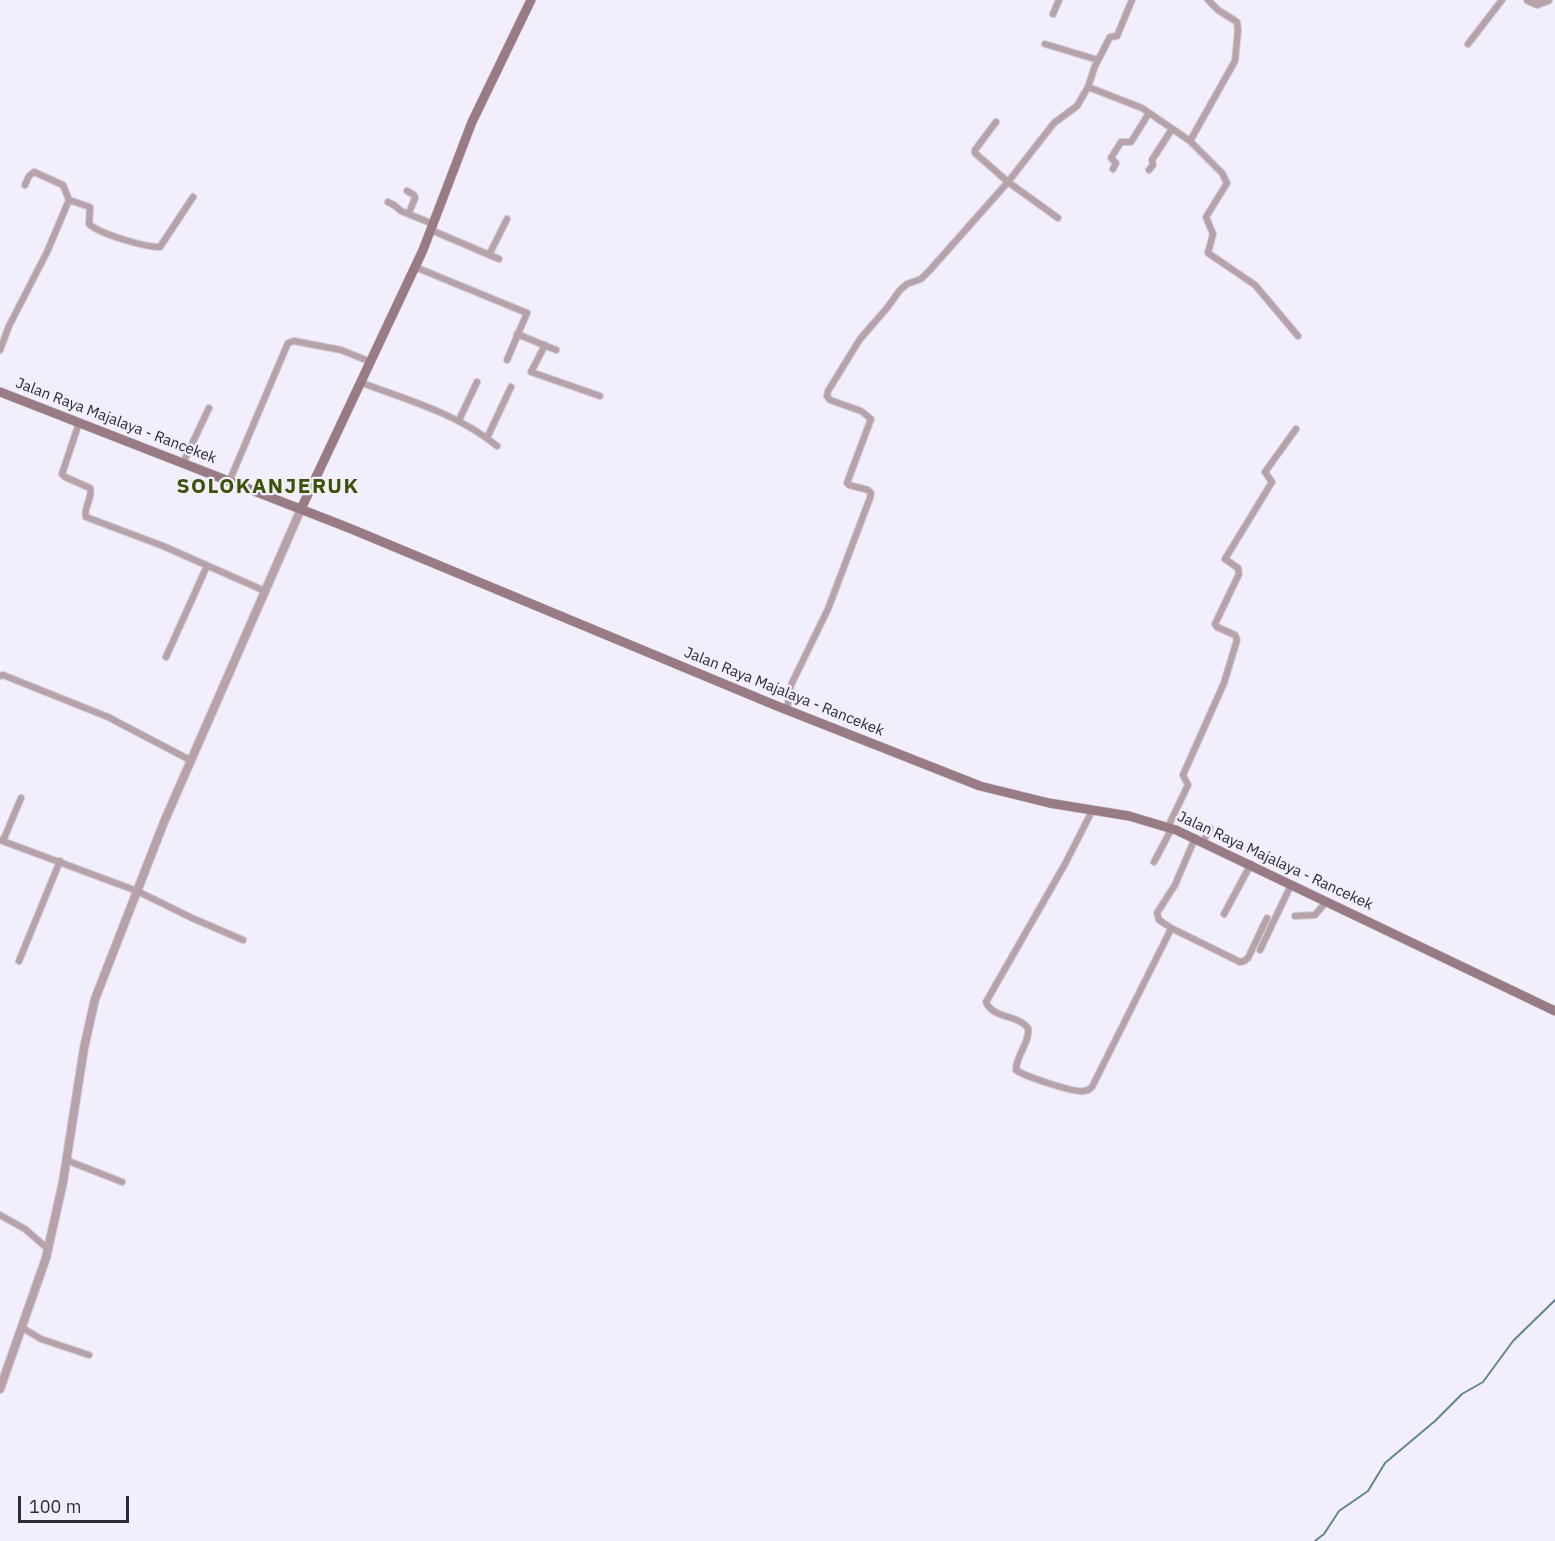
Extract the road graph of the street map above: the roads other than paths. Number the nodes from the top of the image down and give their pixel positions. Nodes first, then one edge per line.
1 (531, 0) edge
2 (1059, 0) edge
3 (1132, 0) edge
4 (1208, 0) edge
5 (1503, 0) edge
6 (1528, 0) edge
7 (1548, 0) edge
8 (1053, 14) dead end
9 (1045, 44) dead end
10 (1468, 44) dead end
11 (1098, 60) junction
12 (1088, 87) junction
13 (1149, 113) junction
14 (996, 122) dead end
15 (1172, 129) junction
16 (1190, 141) junction
17 (1113, 169) dead end
18 (1149, 170) dead end
19 (1008, 182) junction
20 (25, 185) dead end
21 (407, 191) dead end
22 (193, 197) dead end
23 (69, 200) junction
24 (388, 202) dead end
25 (409, 213) junction
26 (1058, 218) dead end
27 (507, 219) dead end
28 (432, 227) junction
29 (489, 255) junction
30 (499, 259) dead end
31 (415, 267) junction
32 (517, 334) junction
33 (1298, 336) dead end
34 (545, 345) junction
35 (0, 350) edge
36 (556, 350) dead end
37 (507, 360) dead end
38 (371, 362) junction
39 (477, 382) dead end
40 (362, 383) junction
41 (511, 387) dead end
42 (0, 392) edge
43 (600, 396) dead end
44 (209, 408) dead end
45 (459, 420) junction
46 (79, 423) junction
47 (1296, 429) dead end
48 (488, 438) junction
49 (497, 446) dead end
50 (183, 464) junction
51 (229, 482) junction
52 (301, 509) junction
53 (207, 566) junction
54 (265, 591) junction
55 (166, 657) dead end
56 (0, 676) edge
57 (787, 709) junction
58 (190, 760) junction
59 (21, 798) dead end
60 (1092, 811) junction
61 (1170, 828) junction
62 (1210, 828) dead end
63 (2, 840) edge
64 (1199, 840) junction
65 (60, 861) junction
66 (1154, 862) dead end
67 (1251, 864) junction
68 (1291, 885) junction
69 (137, 891) junction
70 (1326, 902) junction
71 (1224, 914) dead end
72 (1295, 916) dead end
73 (1267, 918) dead end
74 (1171, 928) junction
75 (243, 940) dead end
76 (1260, 950) dead end
77 (19, 961) dead end
78 (1555, 1011) edge
79 (66, 1160) junction
80 (122, 1182) dead end
81 (0, 1215) edge
82 (48, 1249) junction
83 (21, 1328) junction
84 (89, 1355) dead end
85 (0, 1389) edge

1 - 28 main road
2 - 8 street
3 - 11 street
4 - 16 street
5 - 10 street
6 - 7 street
9 - 11 street
11 - 12 street
12 - 13 street
12 - 19 street
13 - 15 street
13 - 17 street
14 - 19 street
15 - 16 street
15 - 18 street
16 - 33 street
19 - 26 street
19 - 57 street
20 - 23 street
21 - 25 street
22 - 23 street
23 - 35 street
24 - 25 street
25 - 28 street
27 - 29 street
28 - 29 street
28 - 31 main road
29 - 30 street
31 - 32 street
31 - 38 main road
32 - 34 street
32 - 37 street
34 - 36 street
34 - 43 street
38 - 40 main road
38 - 51 street
39 - 45 street
40 - 45 street
40 - 52 main road
41 - 48 street
42 - 46 main road, Jalan Raya Majalaya - Rancekek
44 - 50 street
45 - 48 street
46 - 50 main road, Jalan Raya Majalaya - Rancekek
46 - 53 street
47 - 61 street
48 - 49 street
50 - 51 main road, Jalan Raya Majalaya - Rancekek
51 - 52 main road, Jalan Raya Majalaya - Rancekek
52 - 54 street
52 - 57 main road, Jalan Raya Majalaya - Rancekek
53 - 54 street
53 - 55 street
54 - 58 street
56 - 58 street
57 - 60 main road, Jalan Raya Majalaya - Rancekek
58 - 69 street
59 - 63 street
60 - 61 main road, Jalan Raya Majalaya - Rancekek
60 - 74 street
61 - 64 main road, Jalan Raya Majalaya - Rancekek
61 - 66 street
62 - 64 street
63 - 65 street
64 - 67 main road, Jalan Raya Majalaya - Rancekek
64 - 74 street
65 - 69 street
65 - 77 street
67 - 68 main road, Jalan Raya Majalaya - Rancekek
67 - 71 street
68 - 70 main road, Jalan Raya Majalaya - Rancekek
68 - 76 street
69 - 75 street
69 - 79 street
70 - 72 street
70 - 78 main road, Jalan Raya Majalaya - Rancekek
73 - 74 street
79 - 80 street
79 - 82 street
81 - 82 street
82 - 83 street
83 - 84 street
83 - 85 street

